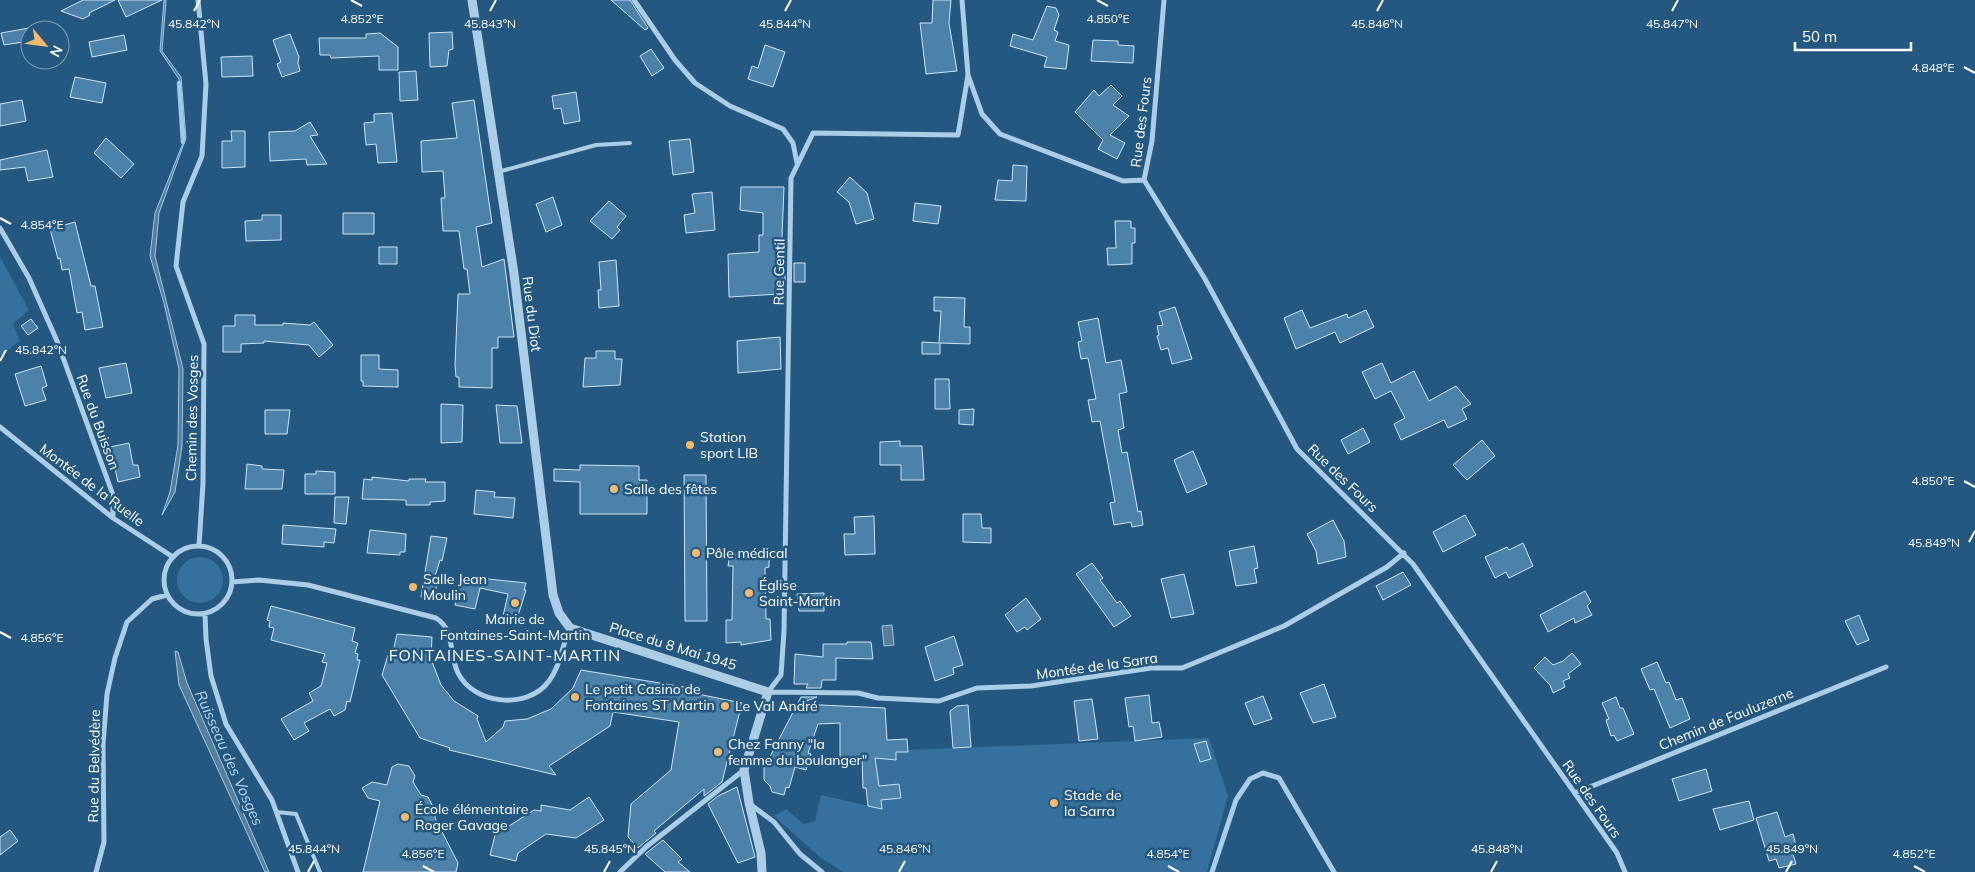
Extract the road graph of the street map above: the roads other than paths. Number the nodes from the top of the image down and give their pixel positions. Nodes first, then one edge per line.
1 (198, 0) edge
2 (472, 0) edge
3 (634, 0) edge
4 (962, 0) edge
5 (1164, 0) edge
6 (968, 75) junction
7 (630, 143) dead end
8 (797, 163) junction
9 (498, 172) junction
10 (1144, 180) junction
11 (0, 228) edge
12 (0, 427) edge
13 (113, 518) junction
14 (199, 546) junction
15 (1404, 553) junction
16 (173, 557) junction
17 (232, 582) junction
18 (167, 595) junction
19 (205, 614) junction
20 (570, 628) junction
21 (1886, 667) dead end
22 (768, 692) junction
23 (744, 770) junction
24 (1575, 793) junction
25 (749, 803) junction
26 (275, 812) junction
27 (96, 872) edge
28 (298, 872) edge
29 (320, 872) edge
30 (620, 872) edge
31 (762, 872) edge
32 (822, 872) edge
33 (1212, 872) edge
34 (1334, 872) edge
35 (1625, 872) edge

1 - 14 street, Chemin des Vosges
2 - 9 street, Rue du Diot
3 - 8 street
4 - 6 street, Rue Gentil
5 - 10 street, Rue des Fours
6 - 8 street, Rue Gentil
6 - 10 street
7 - 9 lane
8 - 22 street, Rue Gentil
9 - 20 street, Rue du Diot
10 - 15 street, Rue des Fours
11 - 13 street, Rue du Buisson
12 - 13 street, Montée de la Ruelle
13 - 16 street, Montée de la Ruelle
14 - 16 street
14 - 17 street
15 - 22 street, Montée de la Sarra
15 - 24 street, Rue des Fours
16 - 18 street
17 - 19 street
17 - 20 street
18 - 19 street
18 - 27 street, Rue du Belvédère
19 - 26 street
20 - 22 street, Place du 8 Mai 1945
21 - 24 street, Chemin de Fauluzerne
22 - 23 street
23 - 25 street
23 - 30 street
24 - 35 street, Rue des Fours
25 - 31 street
25 - 32 street
26 - 28 street
26 - 29 lane
33 - 34 street

